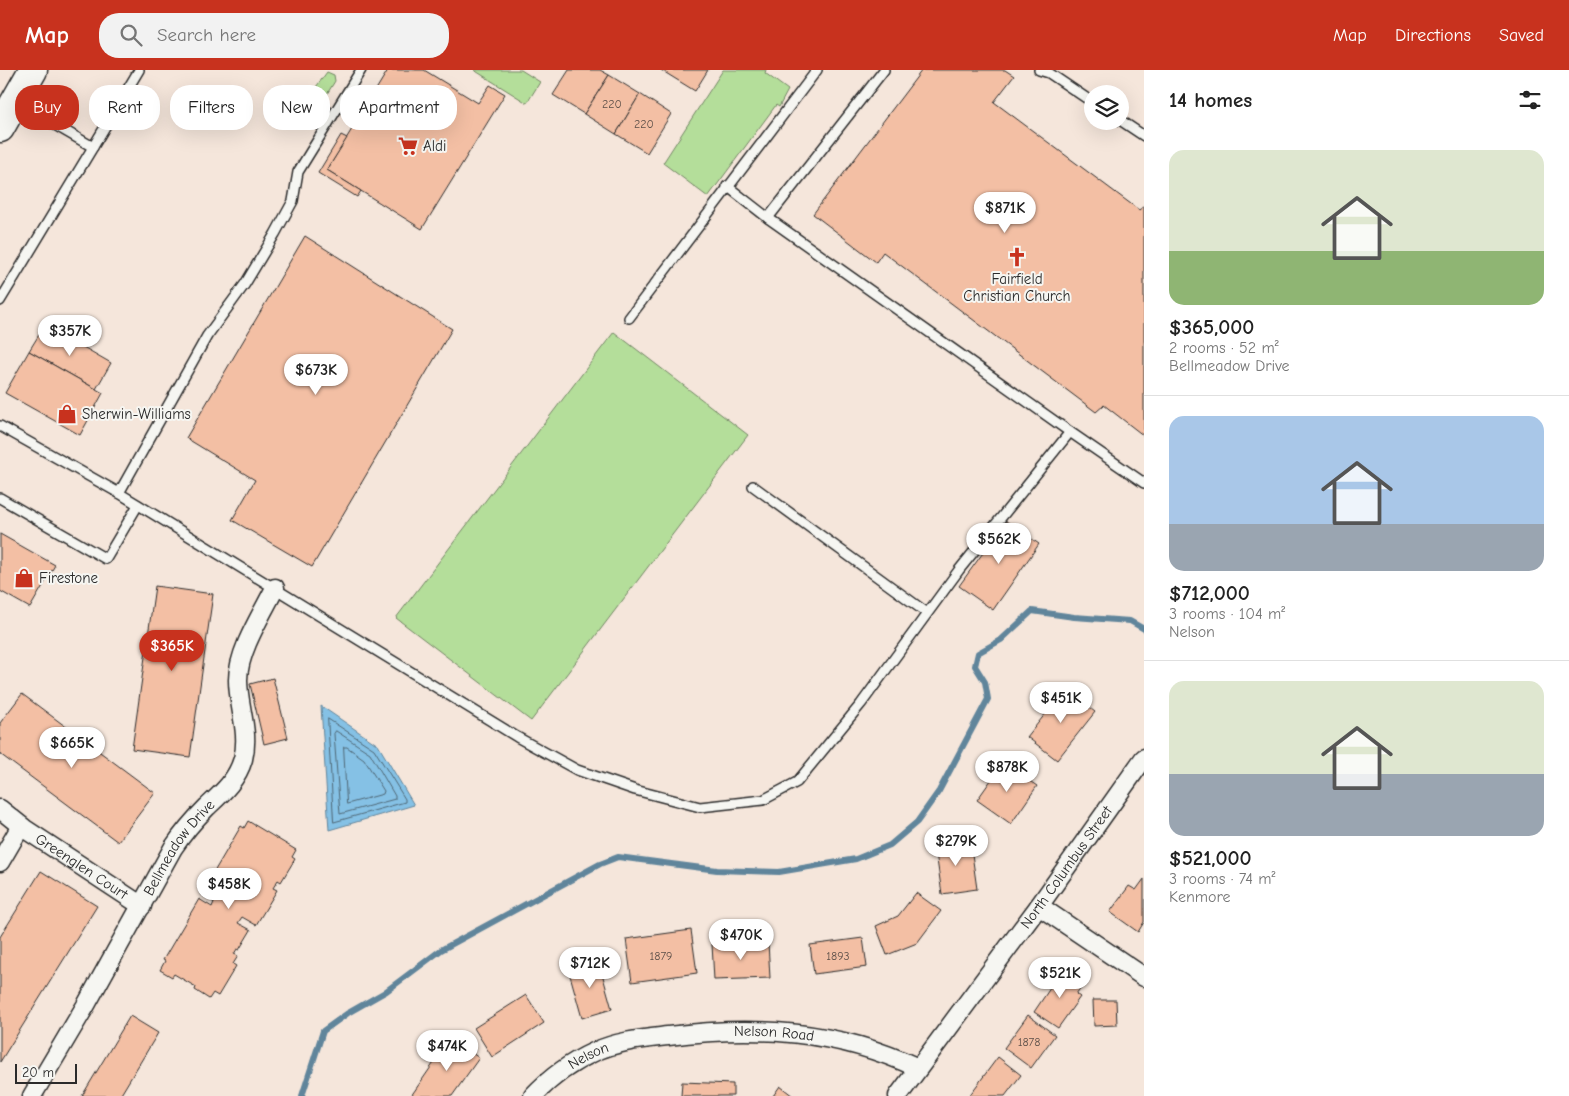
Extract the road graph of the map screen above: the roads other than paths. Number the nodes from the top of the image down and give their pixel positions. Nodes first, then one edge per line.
1 (33, 70) edge
2 (139, 70) edge
3 (361, 70) edge
4 (817, 70) edge
5 (884, 70) edge
6 (1039, 70) edge
7 (25, 85) edge
8 (1084, 97) edge
9 (15, 102) edge
10 (1129, 126) edge
11 (0, 128) edge
12 (63, 130) edge
13 (1144, 136) edge
14 (92, 147) junction
15 (727, 186) junction
16 (768, 218) junction
17 (0, 301) edge
18 (629, 318) dead end
19 (0, 426) edge
20 (1070, 432) junction
21 (1144, 483) edge
22 (753, 486) dead end
23 (119, 493) junction
24 (0, 498) edge
25 (138, 505) junction
26 (275, 588) junction
27 (927, 613) junction
28 (1144, 758) edge
29 (0, 809) edge
30 (21, 826) junction
31 (0, 862) edge
32 (142, 906) junction
33 (1039, 906) junction
34 (1144, 977) edge
35 (623, 1042) joint
36 (918, 1068) junction
37 (32, 1096) edge
38 (533, 1096) edge
39 (898, 1096) edge

1 - 7 main road
2 - 14 lane
3 - 23 lane
4 - 15 lane
5 - 16 lane
6 - 8 lane
9 - 11 main road
10 - 13 lane
12 - 14 lane
14 - 17 lane
15 - 16 lane
15 - 18 lane
16 - 20 lane
19 - 23 lane
20 - 21 lane
20 - 27 lane
22 - 27 lane
23 - 25 lane
24 - 25 lane
25 - 26 lane
26 - 27 lane
26 - 32 street, Bellmeadow Drive
28 - 33 street, North Columbus Street
29 - 30 street, Greenglen Court
30 - 31 street, Greenglen Court
30 - 32 street, Greenglen Court
32 - 37 street, Bellmeadow Drive
33 - 34 street
33 - 36 street, North Columbus Street
35 - 36 street, Nelson Road
35 - 38 street, Nelson
36 - 39 street, North Columbus Street

